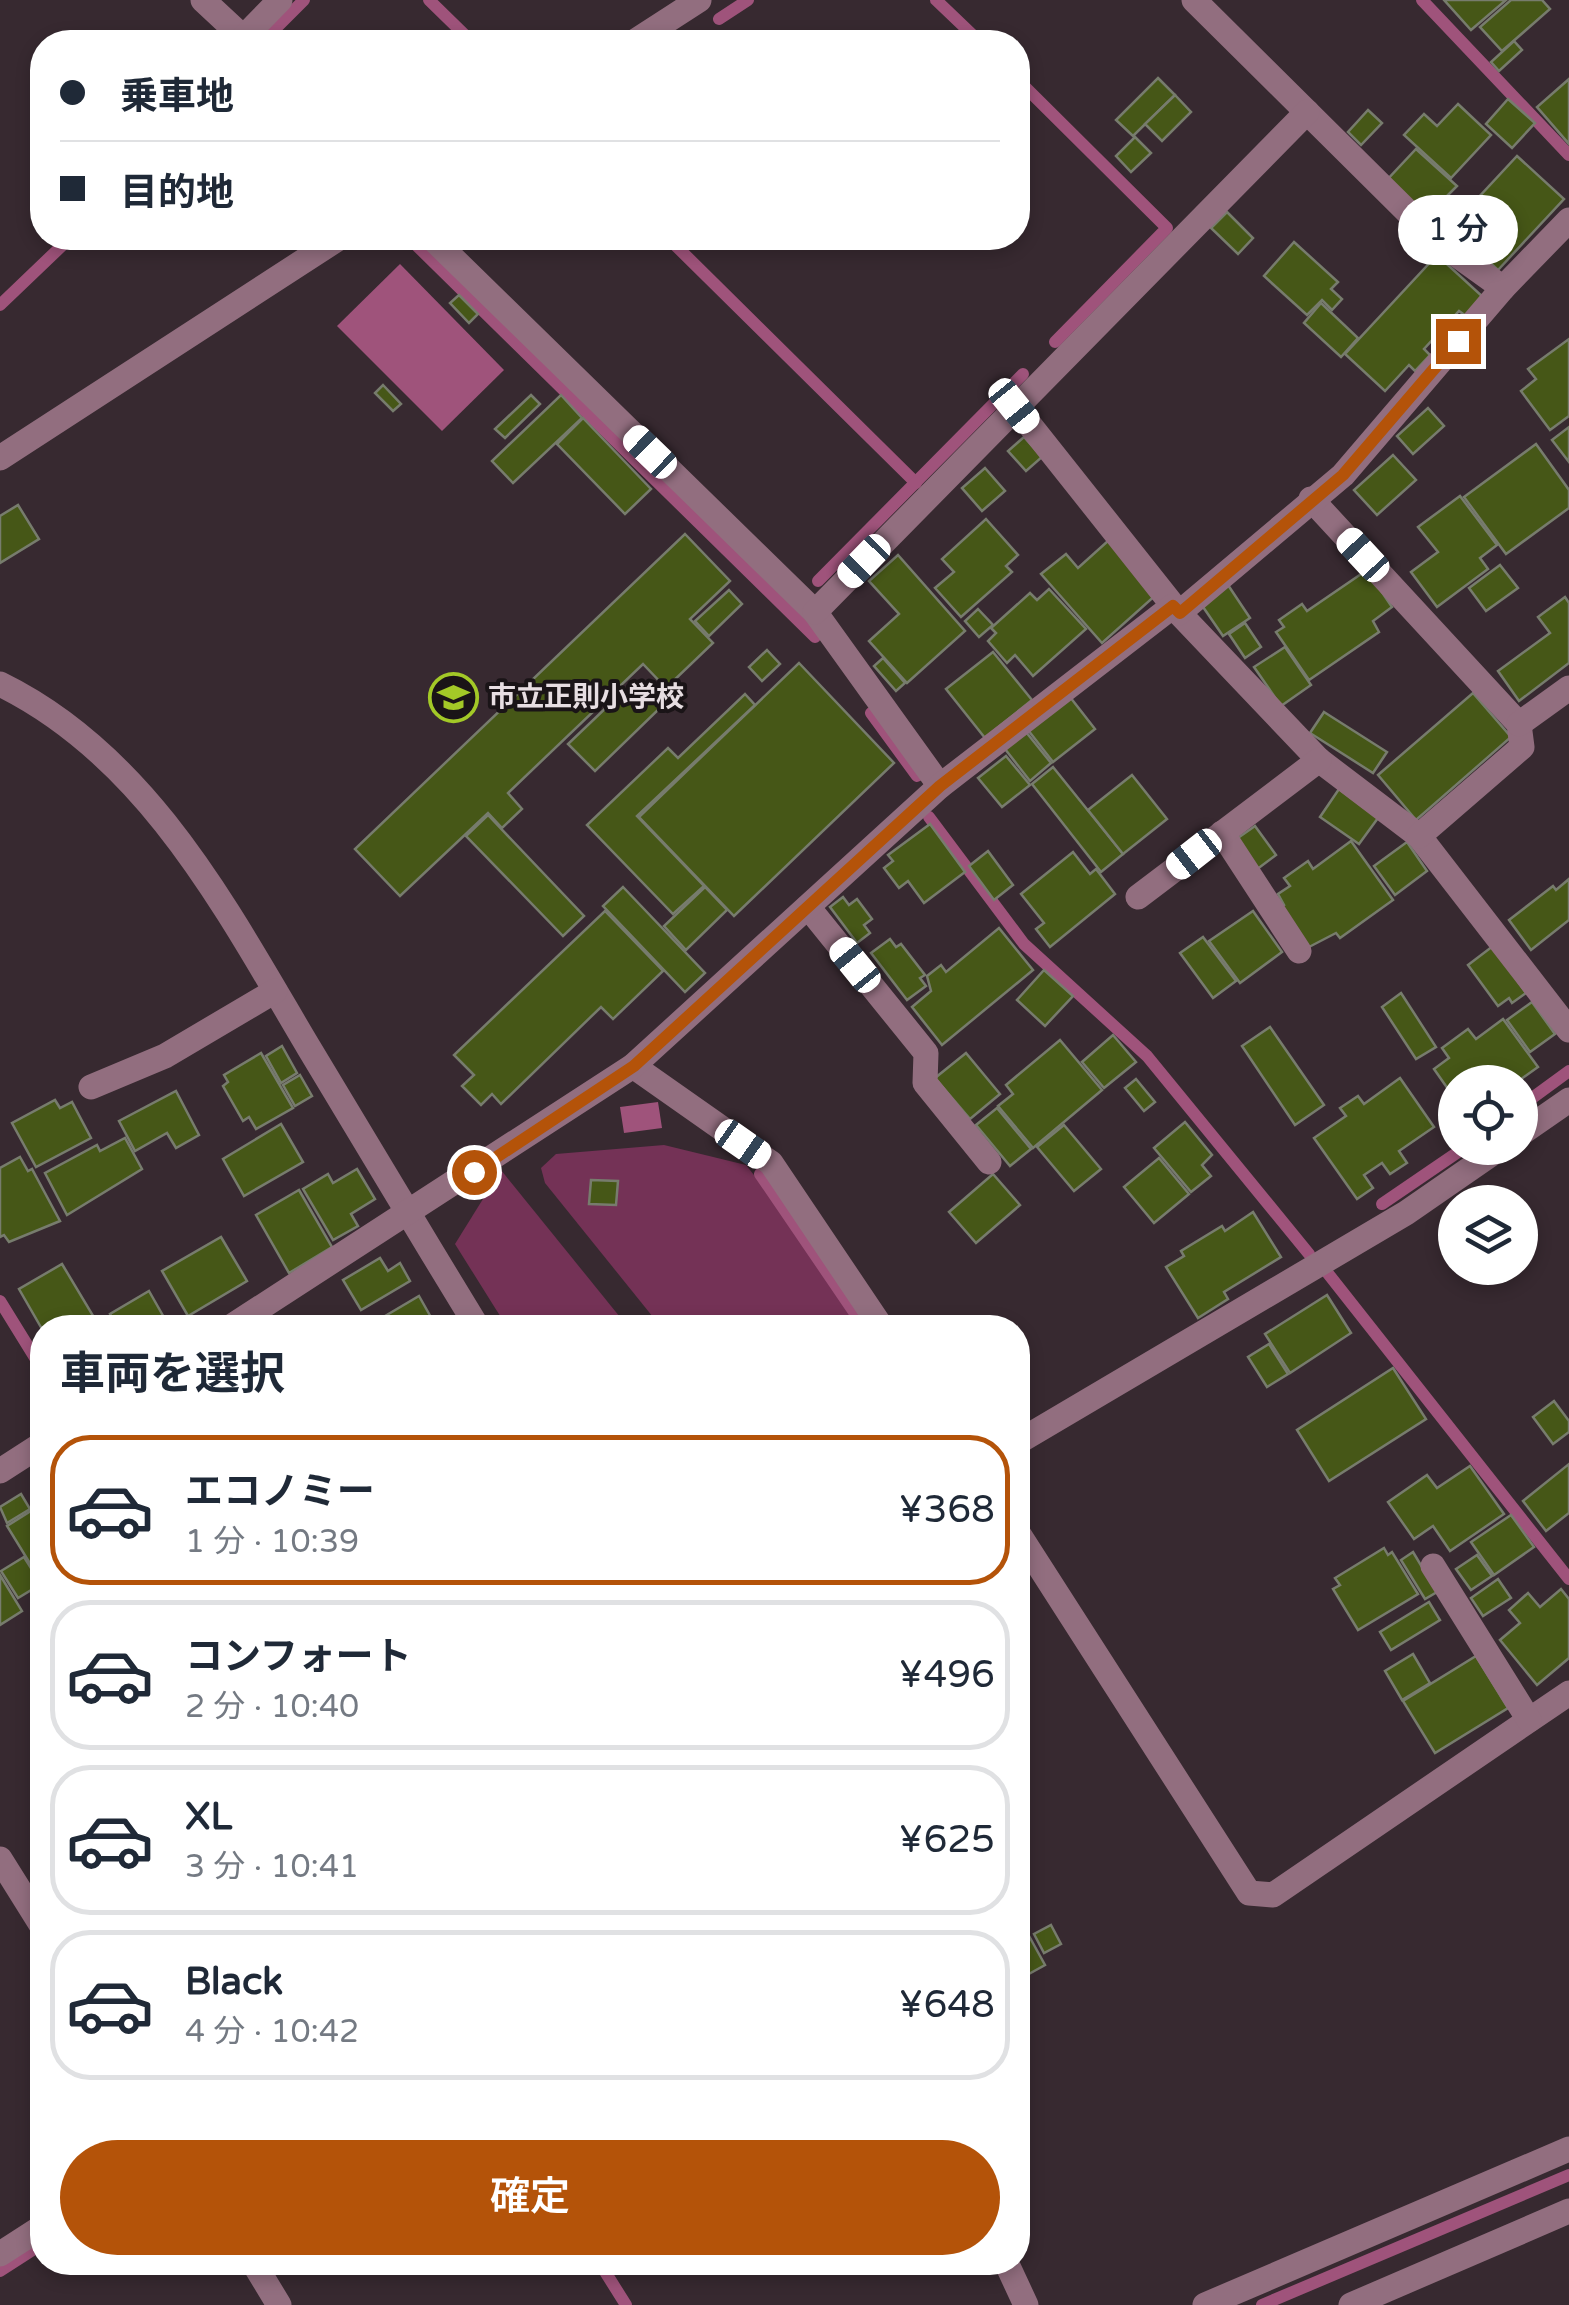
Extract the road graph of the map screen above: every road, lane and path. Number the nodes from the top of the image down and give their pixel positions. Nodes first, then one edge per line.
1 (203, 0) edge
2 (280, 0) edge
3 (1194, 0) edge
4 (688, 3) edge
5 (234, 30) edge
6 (254, 30) edge
7 (651, 30) edge
8 (1308, 112) junction
9 (1569, 220) edge
10 (321, 250) edge
11 (444, 250) edge
12 (1504, 288) junction
13 (1014, 406) junction
14 (0, 458) edge
15 (1311, 499) junction
16 (1176, 609) junction
17 (815, 612) junction
18 (0, 684) edge
19 (1569, 688) edge
20 (1519, 724) junction
21 (1319, 760) junction
22 (940, 786) junction
23 (1222, 833) junction
24 (1419, 836) junction
25 (1138, 897) dead end
26 (808, 907) junction
27 (1298, 950) dead end
28 (276, 992) junction
29 (1569, 1030) edge
30 (634, 1066) junction
31 (91, 1087) dead end
32 (1569, 1100) edge
33 (1538, 1122) edge
34 (990, 1162) dead end
35 (1475, 1165) edge
36 (409, 1215) junction
37 (250, 1315) edge
38 (470, 1315) edge
39 (873, 1315) edge
40 (1030, 1435) edge
41 (30, 1451) edge
42 (0, 1470) edge
43 (1030, 1552) edge
44 (1433, 1566) dead end
45 (1569, 1693) edge
46 (1530, 1720) junction
47 (0, 1860) edge
48 (30, 1907) edge
49 (1569, 2149) edge
50 (1569, 2211) edge
51 (30, 2235) edge
52 (0, 2254) edge
53 (261, 2275) edge
54 (1012, 2275) edge
55 (279, 2305) edge
56 (1026, 2305) edge
57 (1206, 2305) edge
58 (1351, 2305) edge

1 - 5 street
2 - 6 street
3 - 8 street
4 - 7 street
8 - 12 street
8 - 13 street
9 - 12 street
10 - 14 street
11 - 17 street
12 - 15 street
13 - 16 street
13 - 17 street
15 - 16 street
15 - 20 street
16 - 21 street
16 - 22 street
17 - 22 street
18 - 28 street
19 - 20 street
20 - 24 street
21 - 23 street
21 - 24 street
22 - 26 street
23 - 25 street
23 - 27 street
24 - 29 street
26 - 30 street
26 - 34 street
28 - 31 street
28 - 36 street
30 - 36 street
30 - 39 street
32 - 33 street
35 - 40 street
36 - 37 street
36 - 38 street
41 - 42 street
43 - 46 street
44 - 46 street
45 - 46 street
47 - 48 street
49 - 57 street
50 - 58 street
51 - 52 street
53 - 55 street
54 - 56 street

